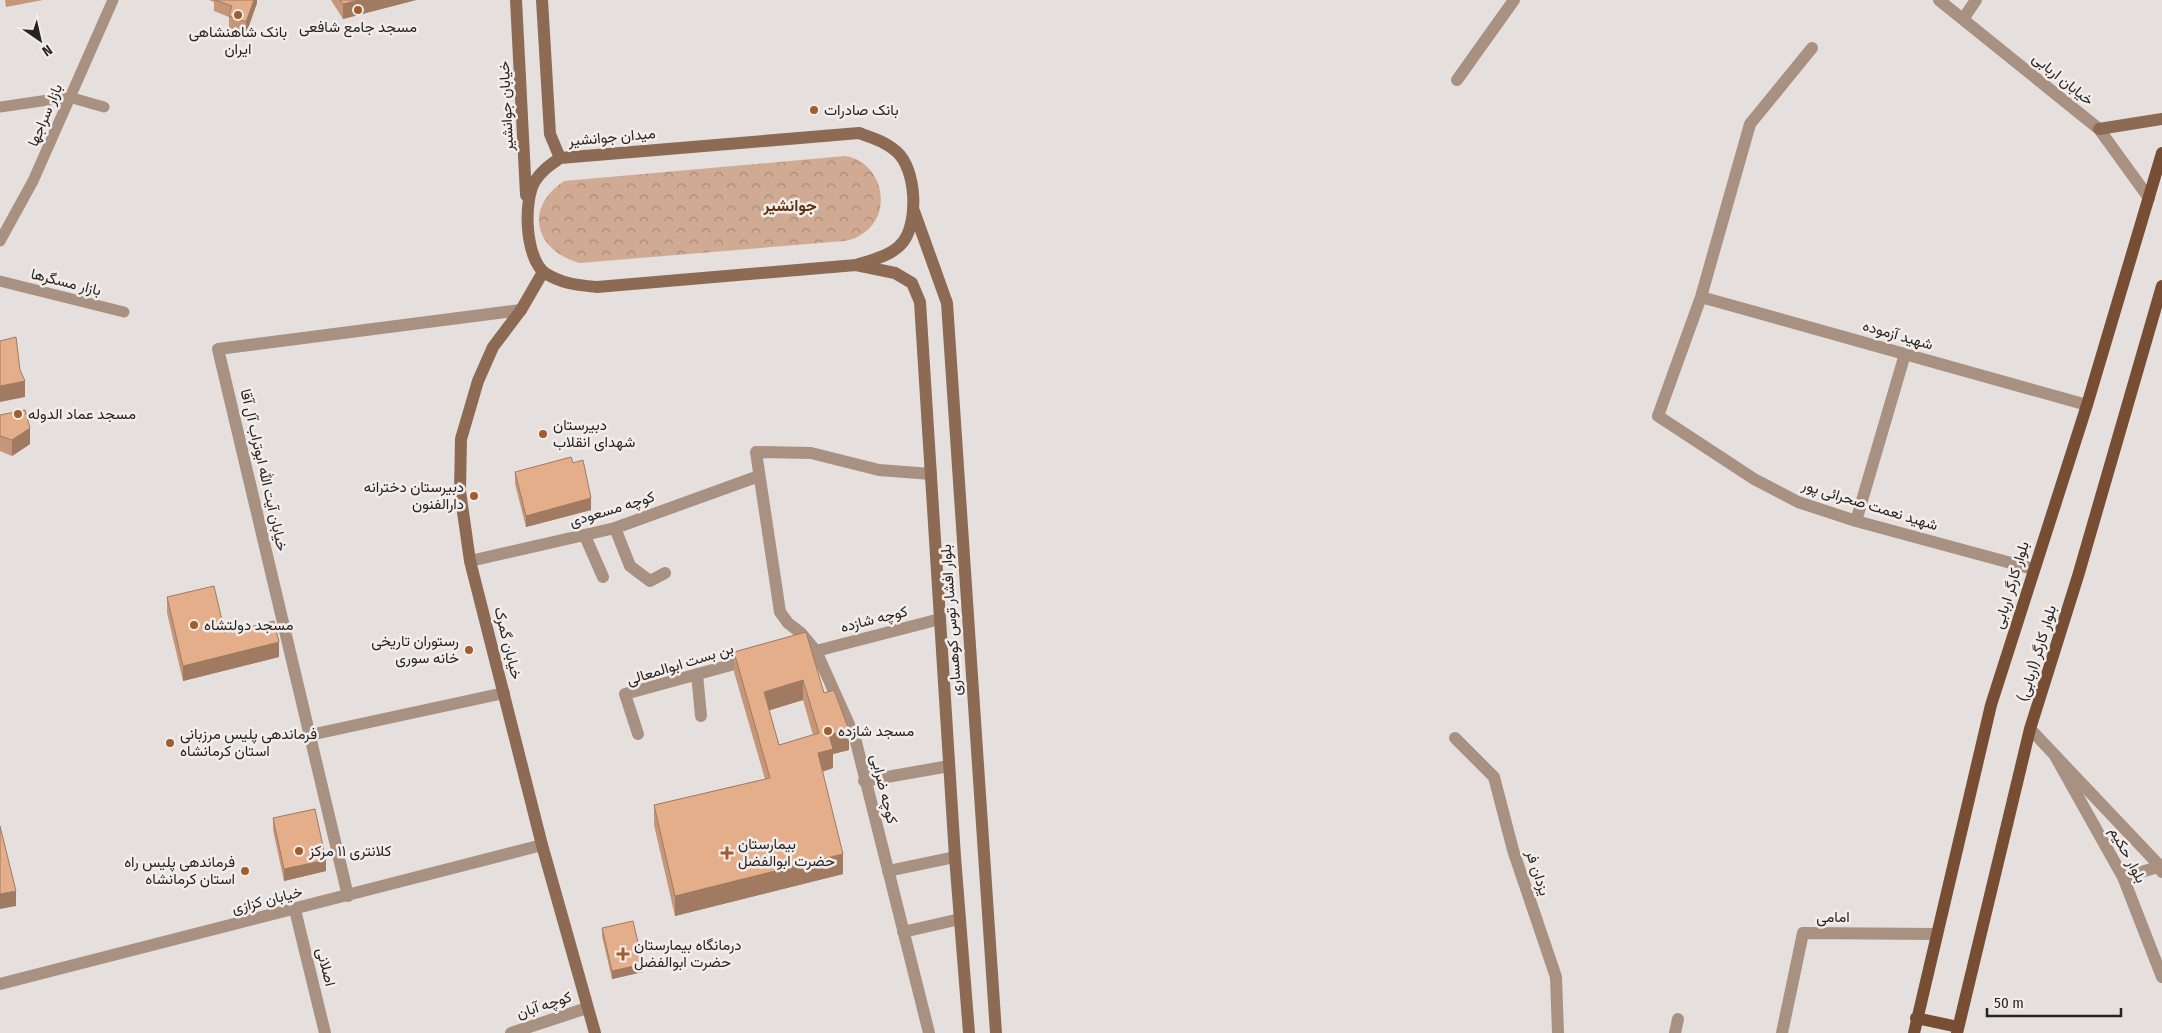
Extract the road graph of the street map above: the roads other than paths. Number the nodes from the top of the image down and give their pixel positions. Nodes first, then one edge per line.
1 (113, 0) edge
2 (516, 0) edge
3 (542, 0) edge
4 (1514, 0) edge
5 (1939, 0) edge
6 (1976, 0) edge
7 (1963, 19) junction
8 (1812, 48) dead end
9 (1457, 80) dead end
10 (69, 97) junction
11 (0, 107) edge
12 (104, 107) dead end
13 (2162, 118) edge
14 (2099, 129) junction
15 (2162, 153) edge
16 (560, 158) junction
17 (2149, 198) junction
18 (527, 210) junction
19 (914, 211) junction
20 (0, 240) edge
21 (856, 264) junction
22 (543, 272) junction
23 (0, 280) edge
24 (2162, 286) edge
25 (1701, 297) junction
26 (521, 310) junction
27 (124, 312) dead end
28 (1905, 354) junction
29 (2087, 405) junction
30 (931, 474) junction
31 (759, 476) junction
32 (1856, 521) junction
33 (615, 528) junction
34 (585, 536) junction
35 (470, 561) junction
36 (2033, 569) junction
37 (665, 573) dead end
38 (603, 577) dead end
39 (940, 619) junction
40 (808, 647) junction
41 (763, 656) edge
42 (697, 674) junction
43 (504, 693) junction
44 (701, 716) dead end
45 (2030, 729) junction
46 (638, 734) dead end
47 (310, 735) junction
48 (1455, 738) dead end
49 (2054, 754) junction
50 (949, 766) junction
51 (864, 781) junction
52 (542, 845) junction
53 (955, 857) junction
54 (2161, 868) edge
55 (888, 872) junction
56 (2123, 877) junction
57 (348, 896) junction
58 (295, 910) junction
59 (960, 919) junction
60 (903, 932) junction
61 (1936, 934) junction
62 (2162, 976) edge
63 (0, 984) edge
64 (587, 1008) junction
65 (1916, 1018) junction
66 (1678, 1019) dead end
67 (1957, 1030) edge
68 (325, 1033) edge
69 (511, 1033) edge
70 (595, 1033) edge
71 (929, 1033) edge
72 (969, 1033) edge
73 (996, 1033) edge
74 (1558, 1033) edge
75 (1675, 1033) edge
76 (1782, 1033) edge
77 (1914, 1033) edge

1 - 10 street, بازار سراجها
2 - 18 main road, خیابان جوانشیر
3 - 16 main road
4 - 9 street
5 - 7 street, خیابان اربابی
6 - 7 street
7 - 14 street, خیابان اربابی
8 - 25 street
10 - 11 street
10 - 12 street
10 - 20 street, بازار سراجها
13 - 14 main road
14 - 17 street, خیابان اربابی
15 - 17 main road, بلوار کارگر اربابی
16 - 18 main road, میدان جوانشیر
16 - 19 main road, میدان جوانشیر
17 - 29 main road, بلوار کارگر اربابی
18 - 22 main road, میدان جوانشیر
19 - 21 main road, میدان جوانشیر
19 - 73 main road, بلوار افشار توس کوهساری
21 - 22 main road, میدان جوانشیر
21 - 30 main road, بلوار افشار توس کوهساری
22 - 26 main road, خیابان گمرک
23 - 27 street, بازار مسگرها
24 - 45 main road, بلوار کارگر (اربابی)
25 - 28 street, شهید آزموده
25 - 32 street, شهید نعمت صحرائی پور
26 - 35 main road, خیابان گمرک
26 - 47 street, خیابان آیت الله ابوتراب آل آقا
28 - 29 street, شهید آزموده
28 - 32 street
29 - 36 main road, بلوار کارگر اربابی
30 - 31 street, کوچه ضرابی
30 - 39 main road, بلوار افشار توس کوهساری
31 - 33 street, کوچه مسعودی
31 - 40 street, کوچه ضرابی
32 - 36 street, شهید نعمت صحرائی پور
33 - 34 street, کوچه مسعودی
33 - 37 street
34 - 35 street, کوچه مسعودی
34 - 38 street
35 - 43 main road, خیابان گمرک
36 - 61 main road, بلوار کارگر اربابی
39 - 40 street, کوچه شازده
39 - 50 main road, بلوار افشار توس کوهساری
40 - 51 street, کوچه ضرابی
41 - 42 street, بن بست ابوالمعالی
42 - 44 street
42 - 46 street, بن بست ابوالمعالی
43 - 47 street
43 - 52 main road, خیابان گمرک
45 - 49 street, بلوار حکیم
45 - 67 main road, بلوار کارگر (اربابی)
47 - 57 street, خیابان آیت الله ابوتراب آل آقا
48 - 74 street, یزدان فر
49 - 54 street, بلوار حکیم
49 - 56 street, بلوار حکیم
50 - 51 street
50 - 53 main road, بلوار افشار توس کوهساری
51 - 55 street, کوچه ضرابی
52 - 57 street, خیابان کزازی
52 - 64 main road, خیابان گمرک
53 - 55 street
53 - 59 main road, بلوار افشار توس کوهساری
54 - 56 street
55 - 60 street, کوچه ضرابی
56 - 62 street, بلوار حکیم
57 - 58 street, خیابان کزازی
58 - 63 street, خیابان کزازی
58 - 68 street, اصلانی
59 - 60 street
59 - 72 main road, بلوار افشار توس کوهساری
60 - 71 street, کوچه ضرابی
61 - 65 main road, بلوار کارگر اربابی
61 - 76 street, امامی
64 - 69 street, کوچه آبان
64 - 70 main road, خیابان گمرک
65 - 67 main road
65 - 77 main road, بلوار کارگر اربابی
66 - 75 street

